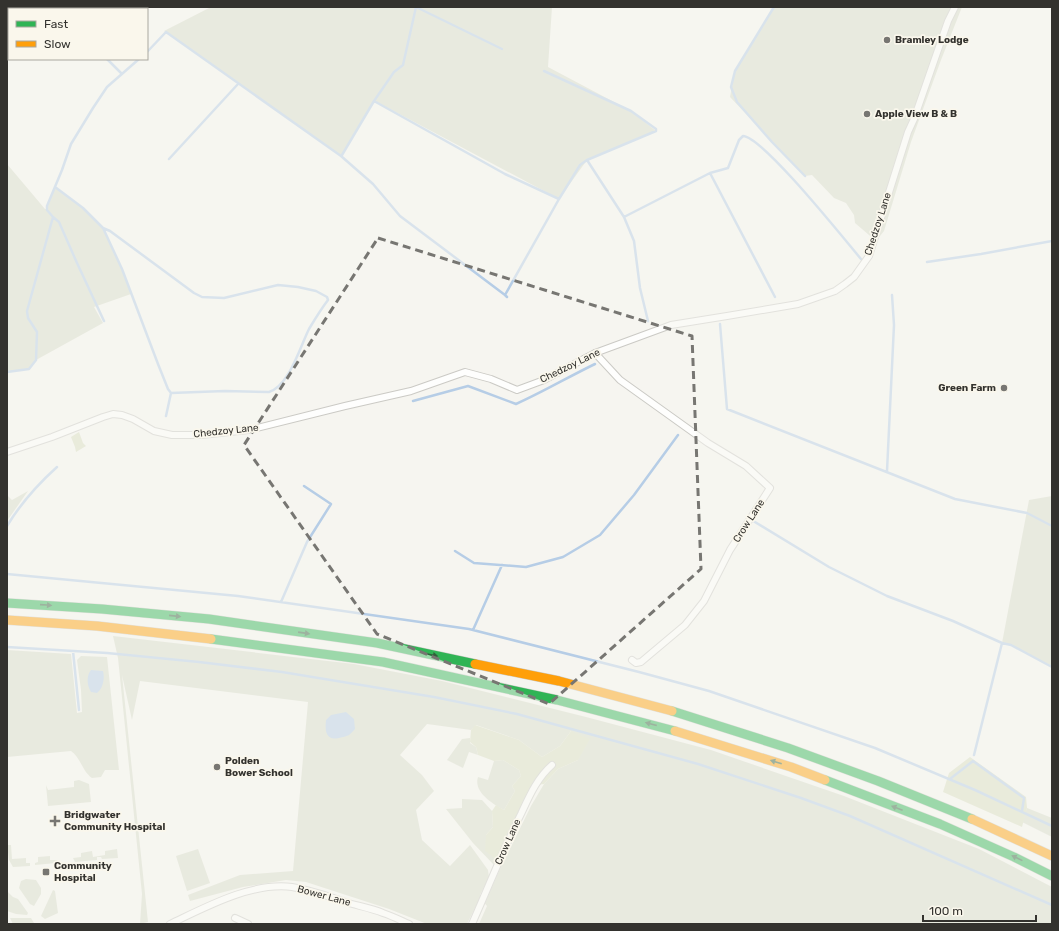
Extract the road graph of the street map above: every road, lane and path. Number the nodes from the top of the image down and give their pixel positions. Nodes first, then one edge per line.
1 (955, 7) edge
2 (595, 353) junction
3 (7, 452) edge
4 (7, 603) edge
5 (7, 620) edge
6 (632, 660) dead end
7 (552, 765) dead end
8 (1052, 856) edge
9 (1052, 876) edge
10 (235, 918) dead end
11 (170, 924) edge
12 (246, 924) edge
13 (408, 924) edge
14 (472, 924) edge

1 - 2 street, Chedzoy Lane
2 - 3 street, Chedzoy Lane
2 - 6 street, Crow Lane
4 -> 8 highway
9 -> 5 highway
7 - 14 street, Crow Lane
10 - 12 street
11 - 13 street, Bower Lane

